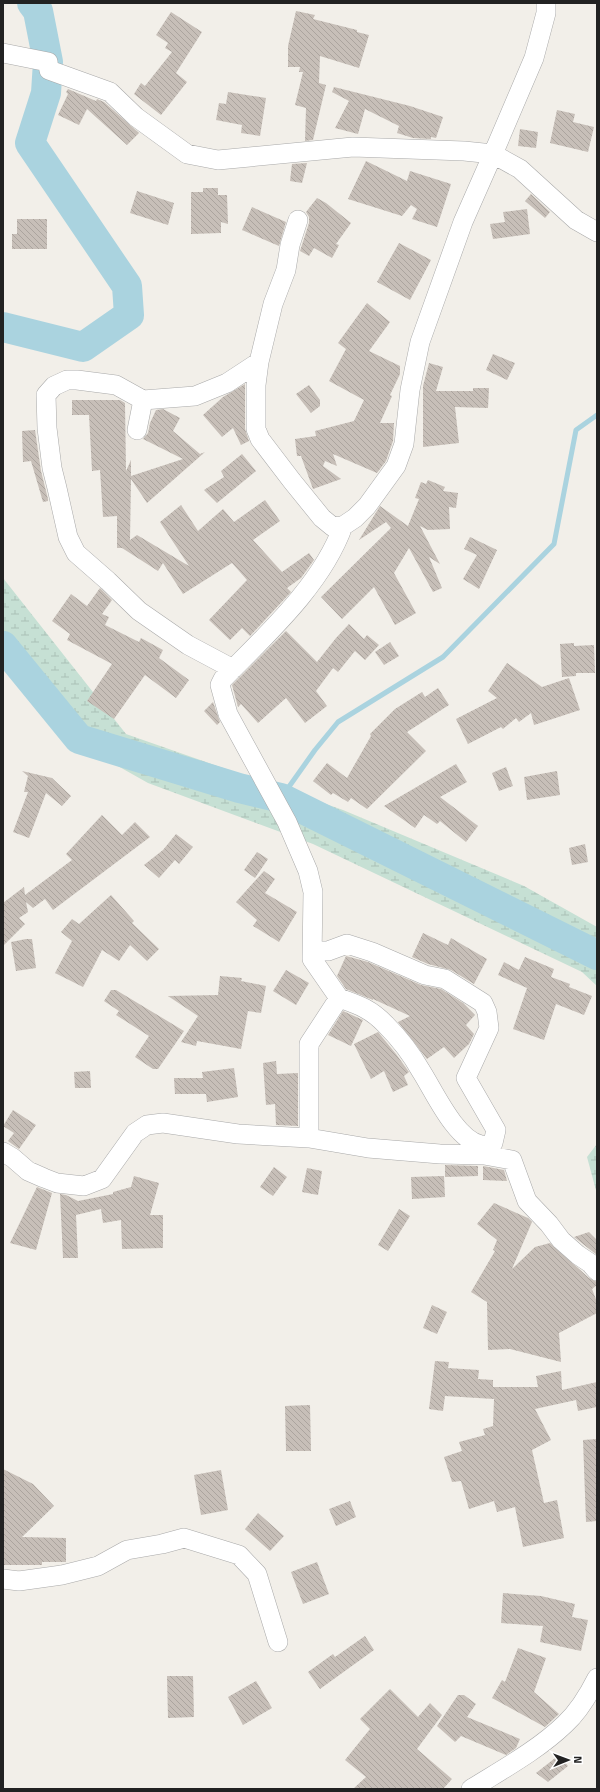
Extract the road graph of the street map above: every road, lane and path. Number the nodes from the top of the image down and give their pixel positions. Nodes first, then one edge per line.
1 (546, 3) edge
2 (3, 53) edge
3 (493, 154) junction
4 (298, 220) dead end
5 (597, 232) edge
6 (259, 362) junction
7 (143, 400) junction
8 (137, 430) dead end
9 (344, 526) junction
10 (233, 669) junction
11 (312, 950) junction
12 (340, 998) junction
13 (309, 1138) junction
14 (3, 1152) edge
15 (597, 1271) edge
16 (3, 1579) edge
17 (278, 1642) dead end
18 (597, 1678) edge
19 (471, 1789) edge

1 - 3 street
2 - 3 street
3 - 5 street
3 - 9 street
4 - 6 street
6 - 7 street
6 - 9 street
7 - 8 street
7 - 10 street
9 - 10 street
10 - 11 street
11 - 12 street
11 - 12 street
12 - 13 street
13 - 14 street
13 - 15 street
16 - 17 street
18 - 19 street

